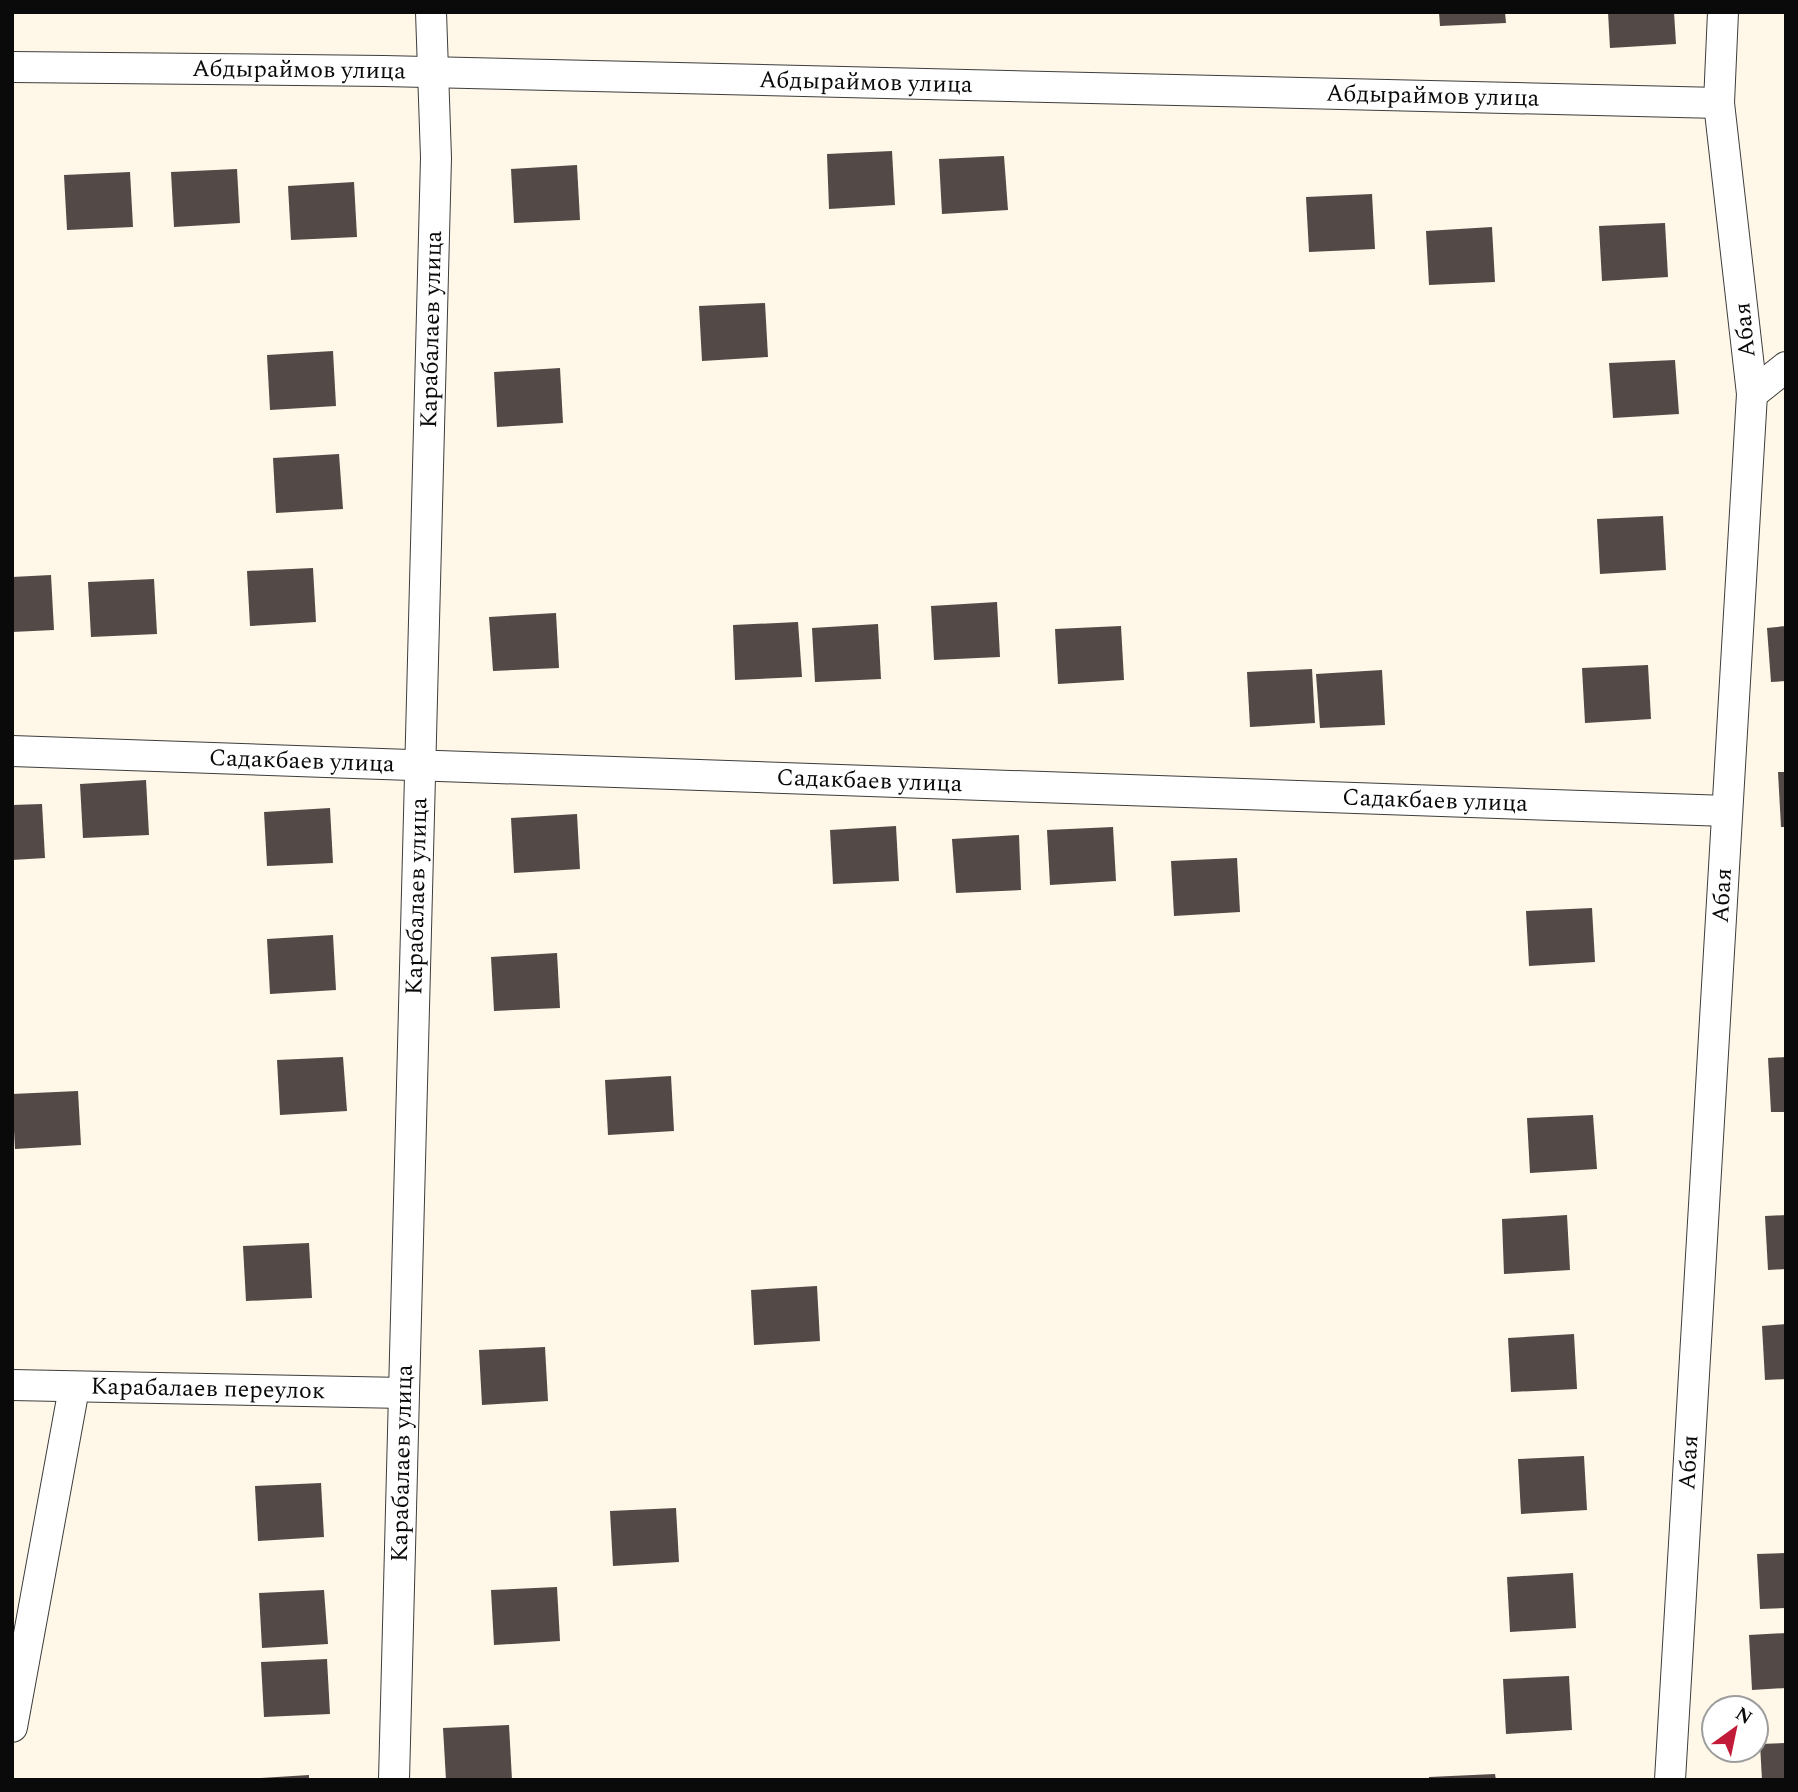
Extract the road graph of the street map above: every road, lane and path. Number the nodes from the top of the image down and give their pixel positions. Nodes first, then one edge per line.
1 (431, 12) edge
2 (1723, 12) edge
3 (12, 67) edge
4 (433, 72) junction
5 (1719, 103) junction
6 (1786, 367) edge
7 (1752, 394) junction
8 (12, 751) edge
9 (419, 764) junction
10 (1727, 811) junction
11 (12, 1385) edge
12 (74, 1388) junction
13 (404, 1393) junction
14 (12, 1727) edge
15 (394, 1780) edge
16 (1670, 1780) edge

1 - 4 street, Карабалаев улица
2 - 5 street, Абая
3 - 4 street, Абдыраймов улица
4 - 5 street, Абдыраймов улица
4 - 9 street, Карабалаев улица
5 - 7 street, Абая
6 - 7 street
7 - 10 street, Абая
8 - 9 street, Садакбаев улица
9 - 10 street, Садакбаев улица
9 - 13 street, Карабалаев улица
10 - 16 street, Абая
11 - 12 street, Карабалаев переулок
12 - 13 street, Карабалаев переулок
12 - 14 street
13 - 15 street, Карабалаев улица

